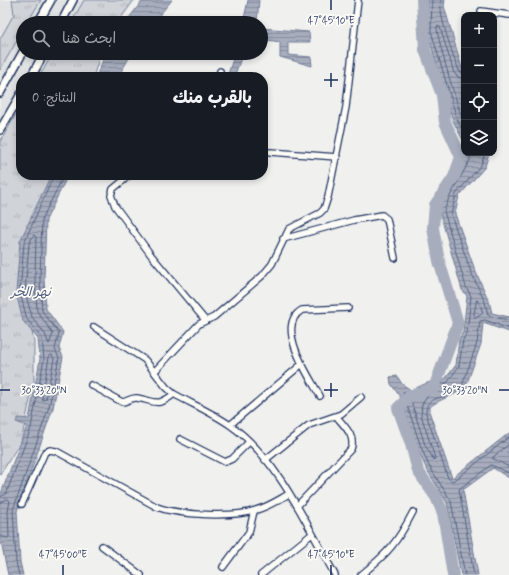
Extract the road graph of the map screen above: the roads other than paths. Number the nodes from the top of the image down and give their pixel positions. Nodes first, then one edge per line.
1 (50, 0) edge
2 (73, 0) edge
3 (358, 0) edge
4 (481, 11) dead end
5 (509, 15) edge
6 (42, 16) edge
7 (64, 16) edge
8 (19, 60) edge
9 (40, 60) edge
10 (34, 72) edge
11 (0, 93) edge
12 (16, 103) edge
13 (0, 130) edge
14 (270, 152) dead end
15 (337, 157) junction
16 (124, 180) edge
17 (283, 239) junction
18 (395, 258) dead end
19 (348, 308) dead end
20 (205, 320) junction
21 (94, 327) dead end
22 (302, 364) junction
23 (155, 371) junction
24 (91, 385) dead end
25 (174, 394) junction
26 (320, 396) dead end
27 (361, 397) dead end
28 (337, 417) junction
29 (230, 425) junction
30 (180, 439) dead end
31 (249, 442) junction
32 (265, 460) junction
33 (289, 494) junction
34 (22, 504) dead end
35 (297, 506) junction
36 (254, 511) junction
37 (413, 512) dead end
38 (312, 534) junction
39 (102, 546) dead end
40 (223, 567) dead end
41 (141, 575) edge
42 (261, 575) edge
43 (335, 575) edge
44 (361, 575) edge

1 - 6 street
2 - 7 street
3 - 15 street
4 - 5 street
8 - 11 street
9 - 10 street
12 - 13 street
14 - 15 street
15 - 17 street
16 - 20 street
17 - 18 street
17 - 20 street
19 - 22 street
20 - 23 street
21 - 23 street
22 - 26 street
22 - 29 street
23 - 25 street
24 - 25 street
25 - 29 street
27 - 28 street
28 - 32 street
28 - 35 street
29 - 31 street
30 - 31 street
31 - 32 street
32 - 33 street
33 - 35 street
33 - 36 street
34 - 36 street
35 - 38 street
36 - 40 street
37 - 44 street
38 - 42 street
38 - 43 street
39 - 41 street

